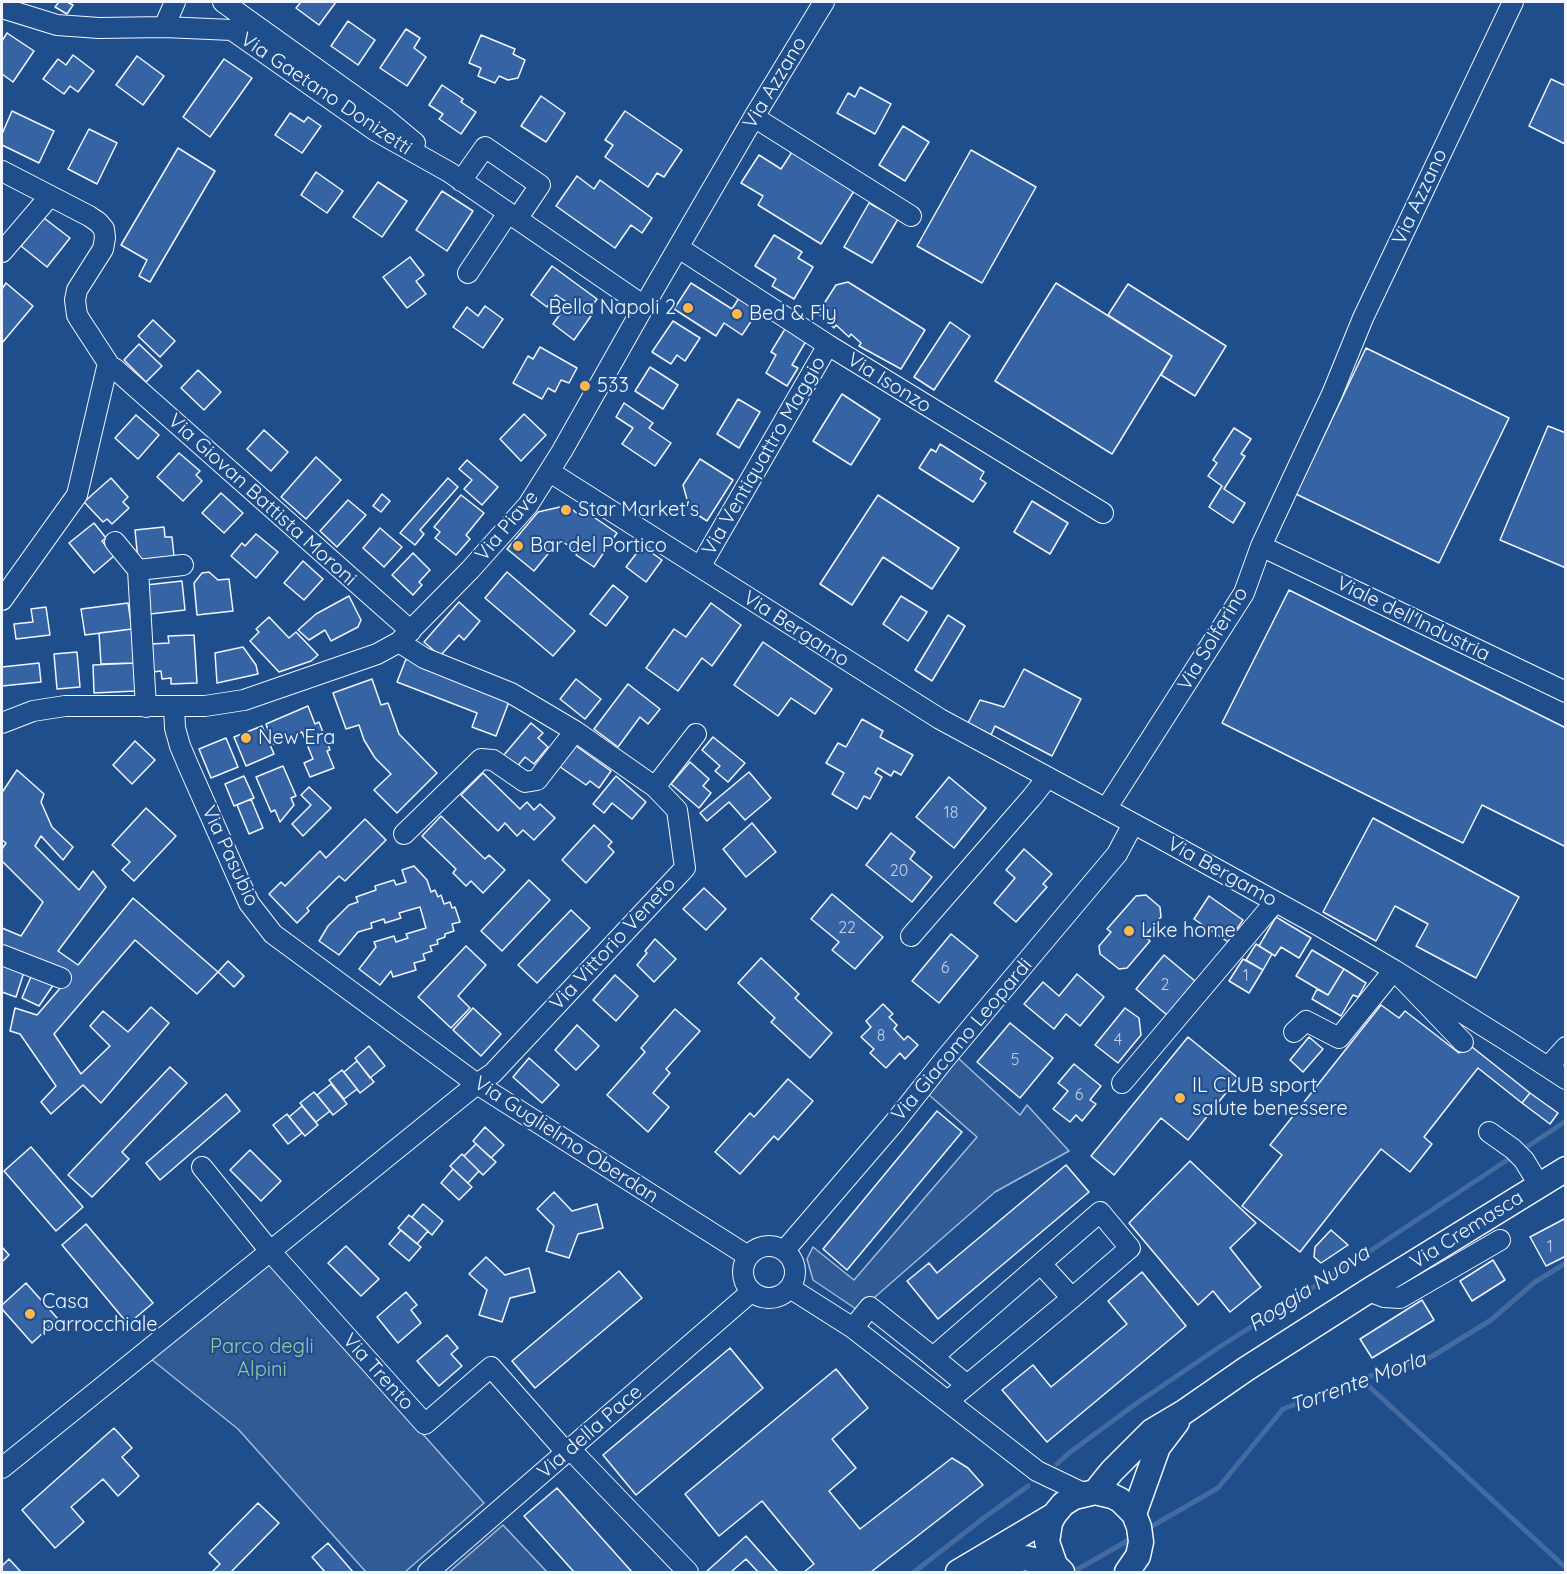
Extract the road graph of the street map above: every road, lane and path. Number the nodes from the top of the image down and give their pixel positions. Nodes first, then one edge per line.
1 (175, 2) edge
2 (223, 2) edge
3 (824, 2) edge
4 (1513, 2) edge
5 (2, 8) edge
6 (164, 27) junction
7 (754, 117) junction
8 (727, 164) joint
9 (2, 171) edge
10 (455, 176) junction
11 (50, 196) junction
12 (513, 216) junction
13 (910, 216) dead end
14 (679, 248) junction
15 (2, 252) edge
16 (468, 273) dead end
17 (644, 306) junction
18 (828, 345) junction
19 (111, 366) junction
20 (1332, 394) joint
21 (550, 472) junction
22 (1103, 513) dead end
23 (115, 542) dead end
24 (1262, 546) junction
25 (183, 565) dead end
26 (700, 567) junction
27 (138, 570) junction
28 (2, 600) edge
29 (405, 637) junction
30 (1566, 692) edge
31 (146, 707) junction
32 (174, 707) junction
33 (2, 723) edge
34 (575, 731) junction
35 (696, 734) dead end
36 (1047, 778) junction
37 (655, 787) junction
38 (1106, 809) junction
39 (1133, 824) junction
40 (404, 834) dead end
41 (1275, 902) junction
42 (912, 936) dead end
43 (2, 956) edge
44 (1394, 970) junction
45 (61, 978) dead end
46 (388, 1018) joint
47 (1294, 1032) dead end
48 (1463, 1042) dead end
49 (1566, 1047) edge
50 (1548, 1067) junction
51 (1566, 1079) edge
52 (1122, 1083) dead end
53 (477, 1084) junction
54 (1489, 1132) dead end
55 (202, 1167) dead end
56 (1566, 1169) edge
57 (1539, 1185) junction
58 (1500, 1240) dead end
59 (270, 1251) junction
60 (784, 1251) junction
61 (748, 1256) junction
62 (1041, 1264) junction
63 (790, 1288) junction
64 (1368, 1290) junction
65 (751, 1292) junction
66 (1072, 1298) junction
67 (853, 1328) junction
68 (933, 1357) junction
69 (967, 1385) junction
70 (948, 1401) junction
71 (1184, 1413) junction
72 (568, 1451) junction
73 (2, 1468) edge
74 (1074, 1501) junction
75 (1138, 1528) junction
76 (1059, 1569) edge
77 (428, 1572) edge
78 (688, 1572) edge
79 (958, 1572) edge
80 (980, 1572) edge
81 (1127, 1572) edge

1 - 6 street
2 - 10 street, Via Gaetano Donizetti
3 - 7 street, Via Azzano
4 - 20 street, Via Azzano
5 - 6 street, Via Gaetano Donizetti
6 - 10 street, Via Gaetano Donizetti
7 - 8 street, Via Azzano
7 - 13 street
8 - 14 street, Via Piave
9 - 11 street
10 - 12 street, Via Gaetano Donizetti
10 - 12 street
11 - 15 street
11 - 19 street, Via Giovan Battista Moroni
12 - 16 street
12 - 17 street, Via Gaetano Donizetti
14 - 17 street, Via Piave
14 - 18 street, Via Isonzo
17 - 21 street, Via Piave
18 - 22 street, Via Isonzo
18 - 26 street, Via Ventiquattro Maggio
19 - 28 street
19 - 29 street, Via Giovan Battista Moroni
20 - 24 street, Via Solferino
21 - 26 street, Via Bergamo
21 - 29 street, Via Piave
23 - 27 street
24 - 30 street, Viale dell'Industria
24 - 38 street, Via Solferino
25 - 27 street
26 - 36 street, Via Bergamo
27 - 31 street
29 - 32 street, Via Piave
29 - 34 street, Via Vittorio Veneto
31 - 32 street, Via Piave
31 - 33 street, Via Piave
32 - 46 street, Via Pasubio
34 - 37 street, Via Vittorio Veneto
34 - 40 street
35 - 37 street
36 - 38 street, Via Bergamo
36 - 42 street
37 - 53 street, Via Vittorio Veneto
38 - 39 street, Via Bergamo
39 - 41 street, Via Bergamo
39 - 60 street, Via Giacomo Leopardi
41 - 44 street, Via Bergamo
41 - 52 street
43 - 45 street
44 - 47 street
44 - 48 street, Via Bergamo
44 - 50 street, Via Bergamo
46 - 53 street, Via Guglielmo Oberdan
49 - 50 street
50 - 51 street, Via Bergamo
53 - 59 street
53 - 61 street, Via Guglielmo Oberdan
54 - 57 street
55 - 59 street, Via Trento
56 - 57 main road, Via Cremasca
57 - 64 main road, Via Cremasca
58 - 64 street, Via Cremasca
59 - 72 street, Via Trento
59 - 73 street
60 - 61 street
60 - 63 street
61 - 65 street
62 - 66 street
62 - 66 street
62 - 68 street
63 - 65 street
63 - 67 street
64 - 71 main road, Via Cremasca
65 - 72 street, Via della Pace
66 - 69 street
67 - 68 street
67 - 70 street
68 - 69 street
69 - 70 street
70 - 74 street
71 - 74 main road, Via Cremasca
71 - 75 main road, Via Cremasca
72 - 77 street, Via della Pace
72 - 78 street
74 - 75 main road
74 - 76 main road, Via Cremasca
74 - 79 main road, Via Cremasca
75 - 81 main road, Via Cremasca
76 - 80 main road, Via Cremasca

